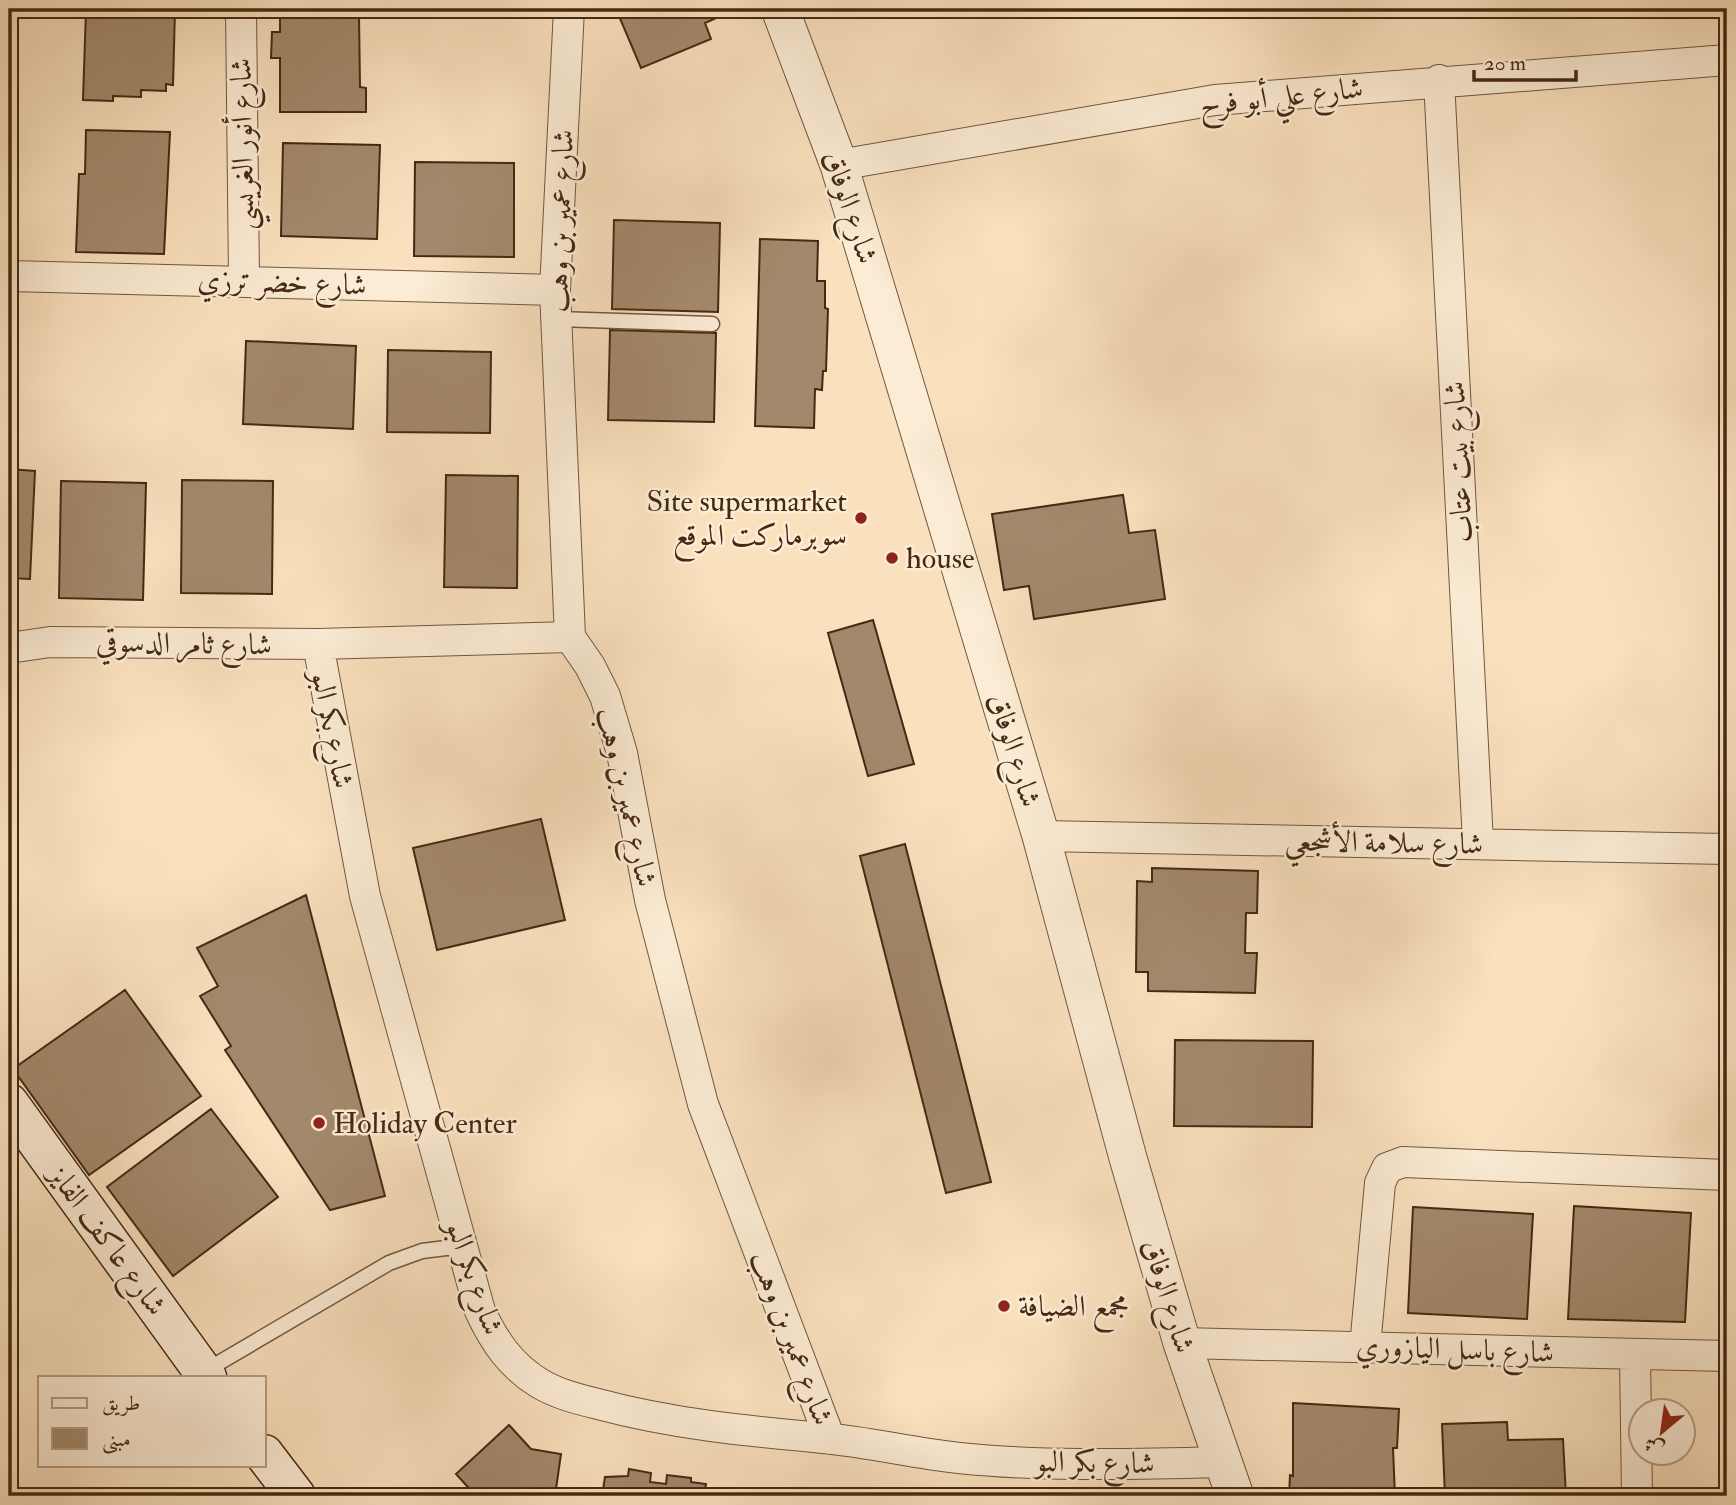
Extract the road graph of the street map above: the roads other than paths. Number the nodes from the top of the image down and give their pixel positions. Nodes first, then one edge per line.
1 (241, 9) edge
2 (569, 9) edge
3 (780, 9) edge
4 (1727, 60) edge
5 (1439, 80) junction
6 (839, 165) junction
7 (9, 276) edge
8 (244, 280) junction
9 (555, 290) junction
10 (557, 319) junction
11 (712, 324) dead end
12 (570, 637) junction
13 (317, 644) junction
14 (9, 648) edge
15 (1041, 836) junction
16 (1478, 843) junction
17 (1727, 849) edge
18 (9, 1103) edge
19 (1727, 1175) edge
20 (462, 1246) junction
21 (1182, 1343) junction
22 (1365, 1347) junction
23 (1635, 1354) junction
24 (1727, 1356) edge
25 (206, 1375) edge
26 (830, 1439) junction
27 (266, 1457) edge
28 (1223, 1462) junction
29 (296, 1496) edge
30 (1235, 1496) edge
31 (1637, 1496) edge

1 - 8 street, شارع أنور الغريسي
2 - 9 street, شارع عمير بن وهب
3 - 6 street, شارع الوفاق
4 - 5 street, شارع علي أبو فرح
5 - 6 street, شارع علي أبو فرح
5 - 16 street, شارع بيت عتاب
6 - 15 street, شارع الوفاق
7 - 8 street, شارع خضر ترزي
8 - 9 street, شارع خضر ترزي
9 - 10 street, شارع عمير بن وهب
10 - 11 lane
10 - 12 street, شارع عمير بن وهب
12 - 13 street, شارع ثامر الدسوقي
12 - 26 street, شارع عمير بن وهب
13 - 14 street, شارع ثامر الدسوقي
13 - 20 street, شارع بكر البو
15 - 16 street, شارع سلامة الأشجعي
15 - 21 street, شارع الوفاق
16 - 17 street, شارع سلامة الأشجعي
18 - 25 main road, شارع عاكف الفايز
19 - 22 street
20 - 25 lane
20 - 26 street, شارع بكر البو
21 - 22 street, شارع باسل اليازوري
21 - 28 street, شارع الوفاق
22 - 23 street, شارع باسل اليازوري
23 - 24 street, شارع باسل اليازوري
23 - 31 street
26 - 28 street, شارع بكر البو
27 - 29 main road
28 - 30 street, شارع الوفاق

